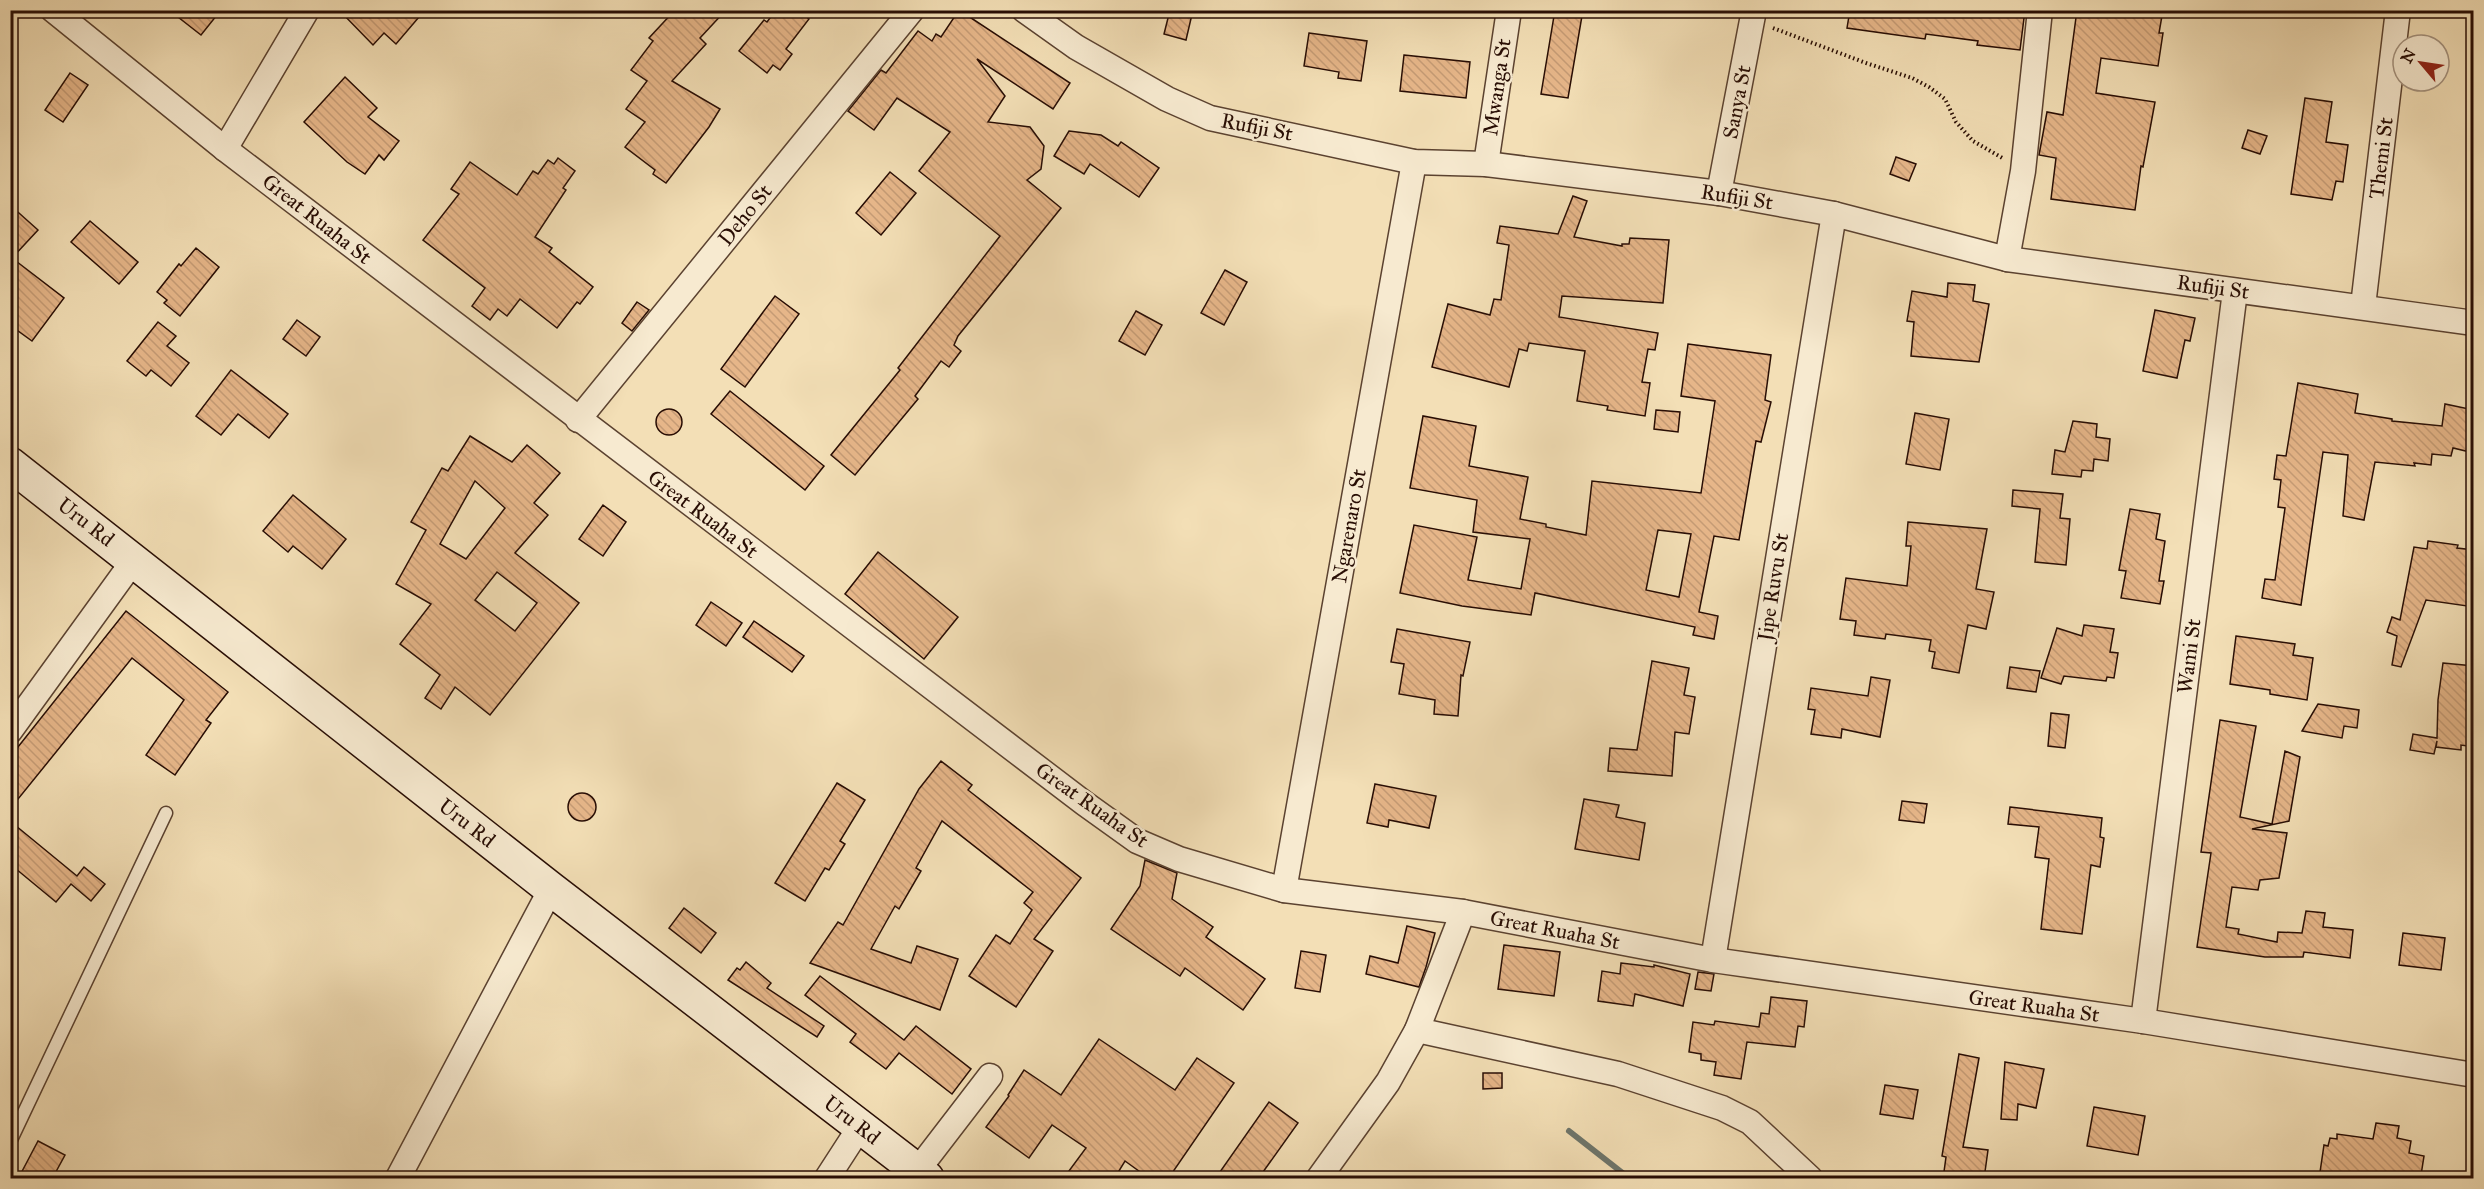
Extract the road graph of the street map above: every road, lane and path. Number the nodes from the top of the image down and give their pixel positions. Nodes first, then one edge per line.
1 (53, 10) edge
2 (307, 10) edge
3 (912, 10) edge
4 (1024, 10) edge
5 (1509, 10) edge
6 (2040, 10) edge
7 (2398, 10) edge
8 (1753, 15) edge
9 (225, 149) junction
10 (1414, 162) junction
11 (1486, 164) junction
12 (2023, 171) junction
13 (1719, 193) junction
14 (1834, 214) junction
15 (2007, 259) junction
16 (2235, 291) junction
17 (2363, 306) junction
18 (2474, 323) edge
19 (578, 420) junction
20 (10, 464) edge
21 (134, 560) junction
22 (10, 731) edge
23 (166, 813) dead end
24 (551, 889) junction
25 (1284, 890) junction
26 (1463, 912) junction
27 (1713, 960) junction
28 (2143, 1021) junction
29 (1418, 1030) junction
30 (2474, 1075) edge
31 (990, 1076) dead end
32 (860, 1127) junction
33 (10, 1142) edge
34 (922, 1175) edge
35 (398, 1179) edge
36 (827, 1179) edge
37 (1319, 1179) edge
38 (1810, 1179) edge

1 - 9 street, Great Ruaha St
2 - 9 street
3 - 19 street, Deho St
4 - 10 street, Rufiji St
5 - 11 street, Mwanga St
6 - 12 street
7 - 17 street, Themi St
8 - 12 path
8 - 13 street, Sanya St
9 - 19 street, Great Ruaha St
10 - 11 street, Rufiji St
10 - 25 street, Ngarenaro St
11 - 13 street, Rufiji St
12 - 15 street
13 - 14 street, Rufiji St
14 - 15 street, Rufiji St
14 - 27 street, Jipe Ruvu St
15 - 16 street, Rufiji St
16 - 17 street, Rufiji St
16 - 28 street, Wami St
17 - 18 street, Rufiji St
19 - 25 street, Great Ruaha St
20 - 21 street, Uru Rd
21 - 22 street
21 - 24 street, Uru Rd
23 - 33 lane
24 - 32 street, Uru Rd
24 - 35 street
25 - 26 street, Great Ruaha St
26 - 27 street, Great Ruaha St
26 - 29 street
27 - 28 street, Great Ruaha St
28 - 30 street, Great Ruaha St
29 - 37 street
29 - 38 street
31 - 34 street
32 - 34 street, Uru Rd
32 - 36 street

